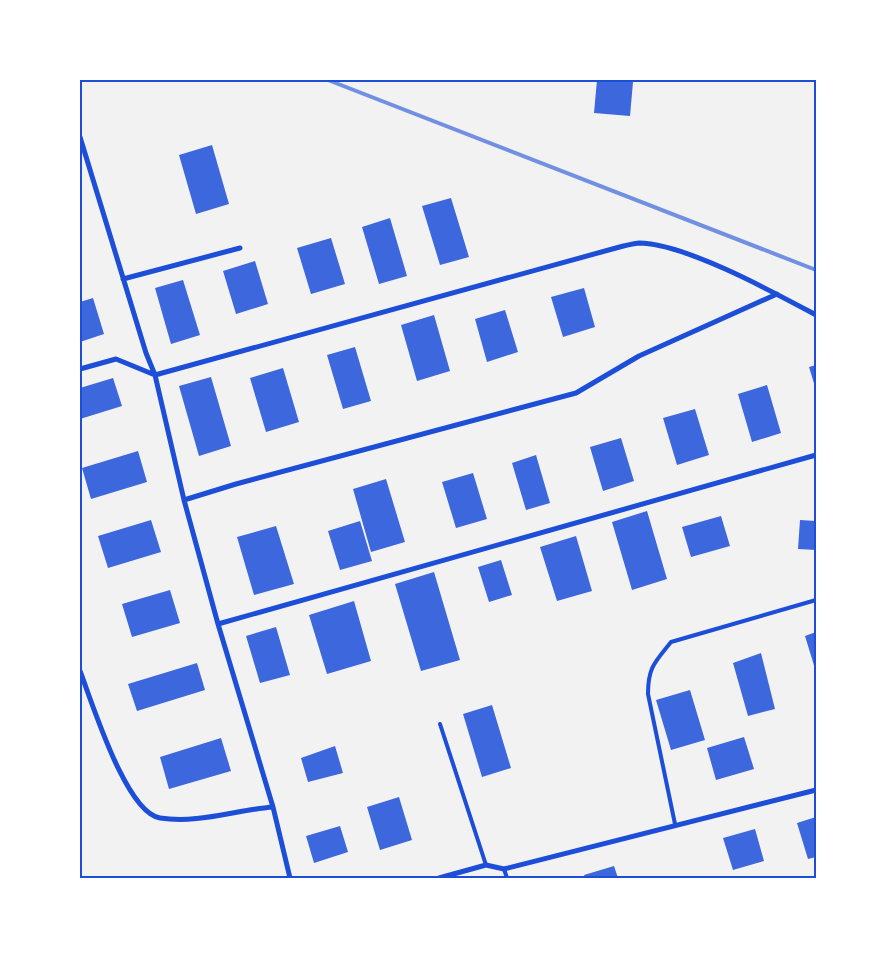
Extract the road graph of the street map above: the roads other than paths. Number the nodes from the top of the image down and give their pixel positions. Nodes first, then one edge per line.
1 (80, 136) edge
2 (240, 248) dead end
3 (124, 280) junction
4 (777, 294) junction
5 (816, 315) edge
6 (80, 369) edge
7 (154, 375) junction
8 (816, 456) edge
9 (184, 500) junction
10 (816, 600) edge
11 (218, 624) junction
12 (80, 671) edge
13 (440, 724) dead end
14 (816, 790) edge
15 (273, 807) junction
16 (675, 824) junction
17 (486, 865) junction
18 (504, 869) junction
19 (290, 878) edge
20 (439, 878) edge
21 (506, 878) edge

1 - 3 street
2 - 3 street
3 - 7 street
4 - 5 street
4 - 7 street
4 - 9 street
6 - 7 street
7 - 9 street
8 - 11 street
9 - 11 street
10 - 16 lane
11 - 15 street
12 - 15 street
13 - 17 lane
14 - 16 street
15 - 19 street
16 - 18 street
17 - 18 street
17 - 20 street
18 - 21 lane

